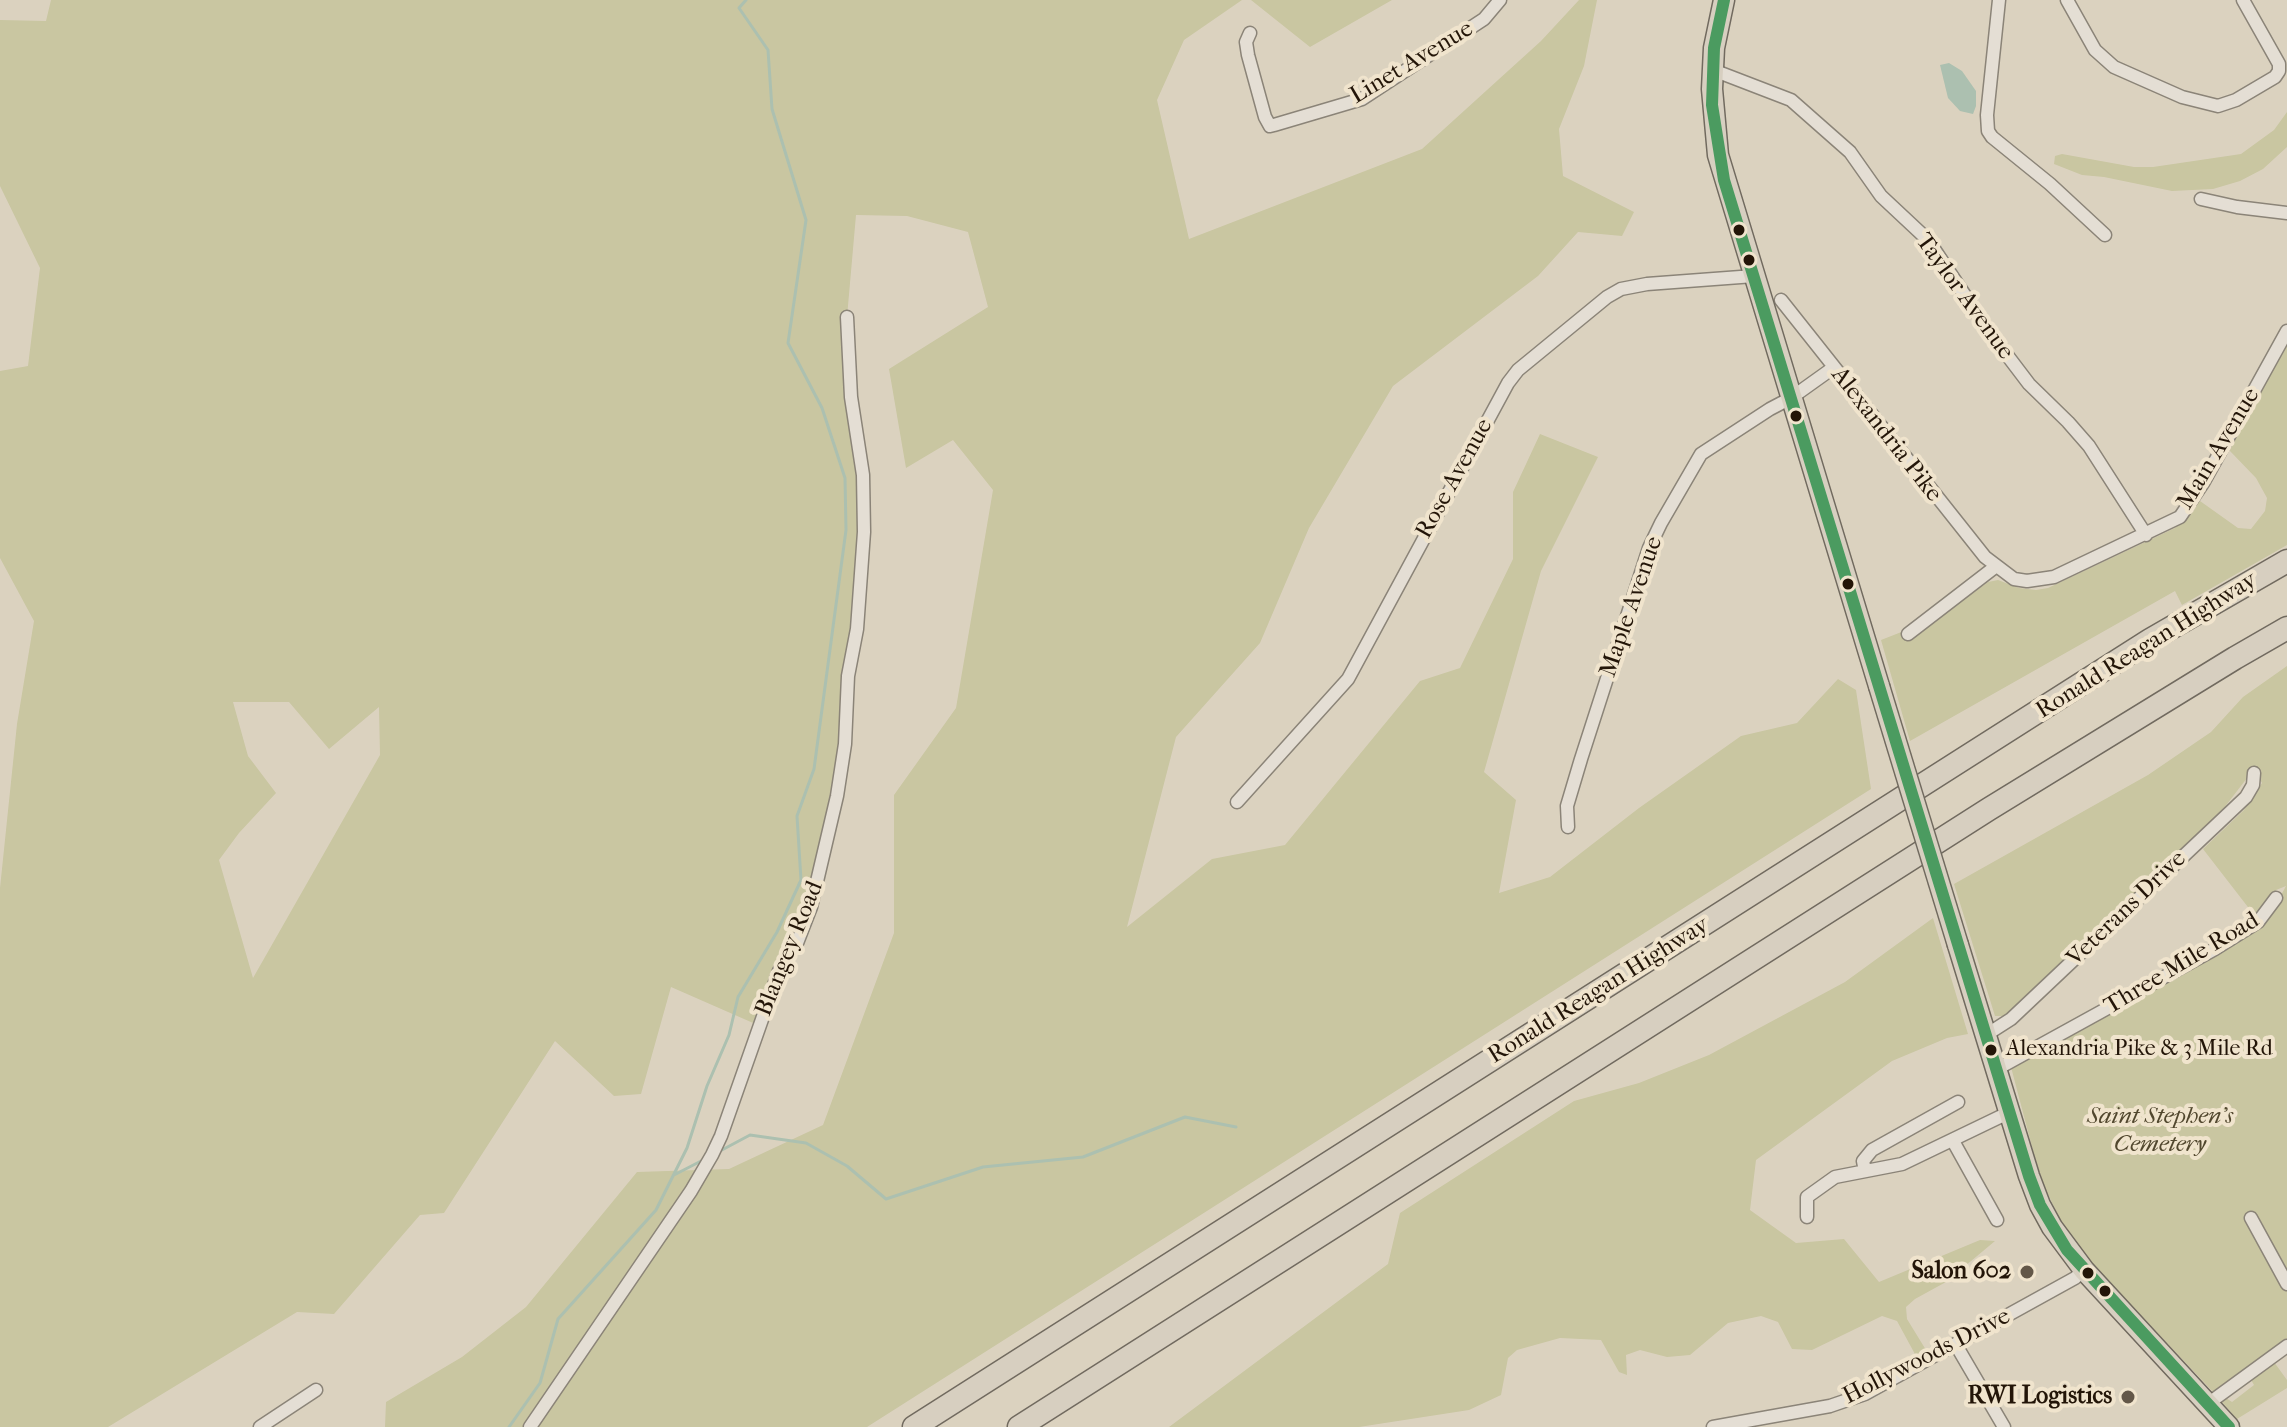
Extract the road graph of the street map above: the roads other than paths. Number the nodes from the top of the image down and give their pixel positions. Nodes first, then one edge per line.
1 (1500, 0) edge
2 (1724, 0) edge
3 (1999, 0) edge
4 (2067, 0) edge
5 (2243, 0) edge
6 (1250, 33) dead end
7 (1713, 70) junction
8 (2201, 199) dead end
9 (2287, 213) edge
10 (2105, 235) dead end
11 (1754, 276) junction
12 (1781, 300) dead end
13 (847, 317) dead end
14 (2287, 331) edge
15 (1833, 368) junction
16 (1791, 398) junction
17 (2146, 535) junction
18 (2287, 561) edge
19 (1995, 567) junction
20 (2287, 628) edge
21 (1908, 634) dead end
22 (2254, 773) dead end
23 (1237, 802) dead end
24 (1568, 827) dead end
25 (2276, 898) dead end
26 (1986, 1035) junction
27 (1997, 1069) junction
28 (1958, 1102) dead end
29 (2010, 1112) junction
30 (1953, 1141) junction
31 (1882, 1146) junction
32 (1893, 1166) junction
33 (1865, 1171) junction
34 (1807, 1217) dead end
35 (2251, 1218) dead end
36 (1997, 1220) dead end
37 (2084, 1270) junction
38 (2287, 1284) edge
39 (1956, 1345) junction
40 (2287, 1346) edge
41 (316, 1390) dead end
42 (2209, 1403) junction
43 (260, 1427) edge
44 (530, 1427) edge
45 (914, 1427) edge
46 (1019, 1427) edge
47 (1713, 1427) edge
48 (2004, 1427) edge
49 (2229, 1427) edge

1 - 6 street, Linet Avenue
2 - 7 main road
3 - 10 street
4 - 5 street
7 - 11 main road
7 - 17 street, Taylor Avenue
8 - 9 street
11 - 16 main road
11 - 23 street, Rose Avenue
12 - 15 street, Alexandria Pike
13 - 44 street, Blangey Road
14 - 17 street, Main Avenue
15 - 16 street, Maple Avenue
15 - 19 street, Alexandria Pike
16 - 24 street, Maple Avenue
16 - 26 main road, bridge
17 - 19 street, Main Avenue
18 - 45 highway, Ronald Reagan Highway
19 - 21 street
20 - 46 highway
22 - 26 street, Veterans Drive
25 - 27 street, Three Mile Road
26 - 27 main road
27 - 29 main road
28 - 31 street
29 - 30 street
29 - 37 main road
30 - 32 street
30 - 36 street
31 - 32 street
31 - 33 street
32 - 33 street
33 - 34 street
35 - 38 street
37 - 39 street, Hollywoods Drive
37 - 42 main road
39 - 47 street, Hollywoods Drive
39 - 48 street
40 - 42 street
41 - 43 street
42 - 49 main road

